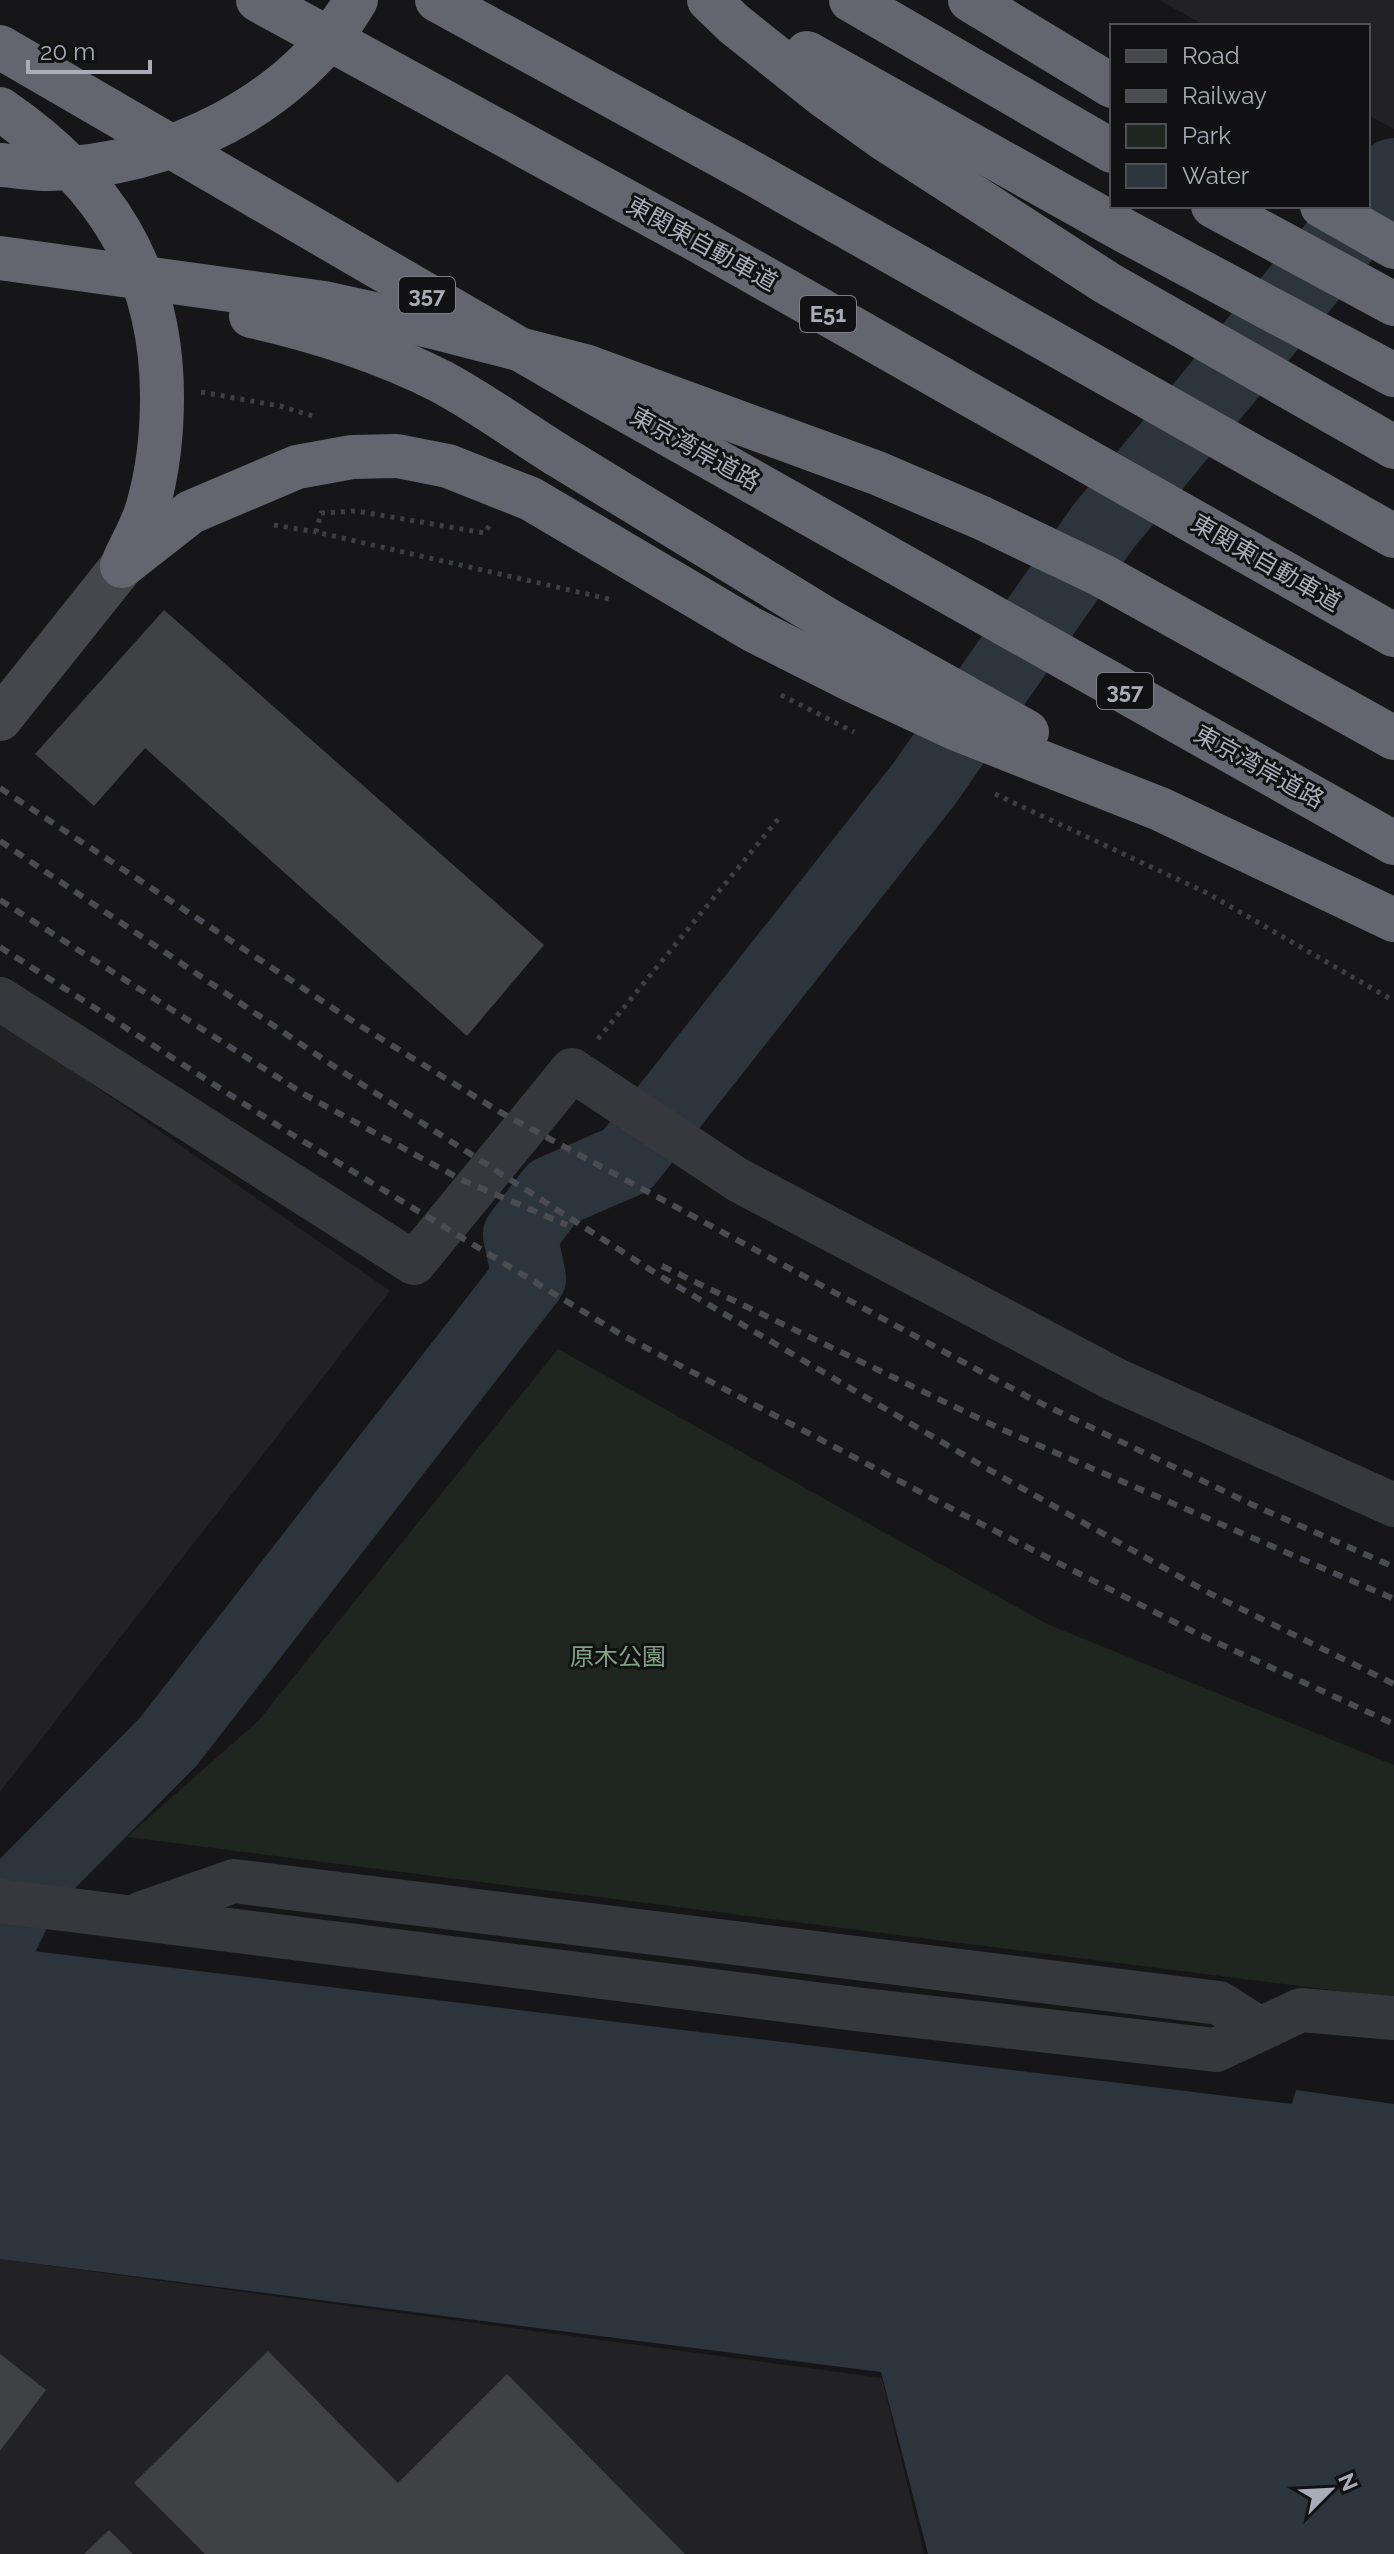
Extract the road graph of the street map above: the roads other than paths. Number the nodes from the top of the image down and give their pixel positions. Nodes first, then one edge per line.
1 (258, 0) edge
2 (356, 0) edge
3 (437, 0) edge
4 (710, 0) edge
5 (851, 0) edge
6 (970, 0) edge
7 (0, 47) edge
8 (1110, 85) edge
9 (0, 109) edge
10 (1110, 150) edge
11 (0, 165) edge
12 (1217, 208) edge
13 (1326, 208) edge
14 (1394, 247) edge
15 (0, 258) edge
16 (0, 281) edge
17 (1394, 304) edge
18 (1394, 375) edge
19 (1394, 447) edge
20 (1394, 536) edge
21 (122, 566) junction
22 (1394, 635) edge
23 (0, 719) edge
24 (1394, 738) edge
25 (1160, 809) junction
26 (1394, 843) edge
27 (1394, 920) edge
28 (0, 999) edge
29 (1394, 1505) edge
30 (0, 1901) edge
31 (1394, 2018) edge

1 - 22 highway, 東関東自動車道 / E51
2 - 11 highway, bridge
3 - 20 highway
4 - 18 highway
4 - 19 highway
5 - 10 highway
6 - 8 highway
7 - 26 highway, 東京湾岸道路 / 357
9 - 21 highway
12 - 17 highway
13 - 14 highway
15 - 24 highway, bridge
16 - 25 highway, bridge
21 - 23 street
21 - 25 highway
25 - 27 highway
28 - 29 street
30 - 31 street

